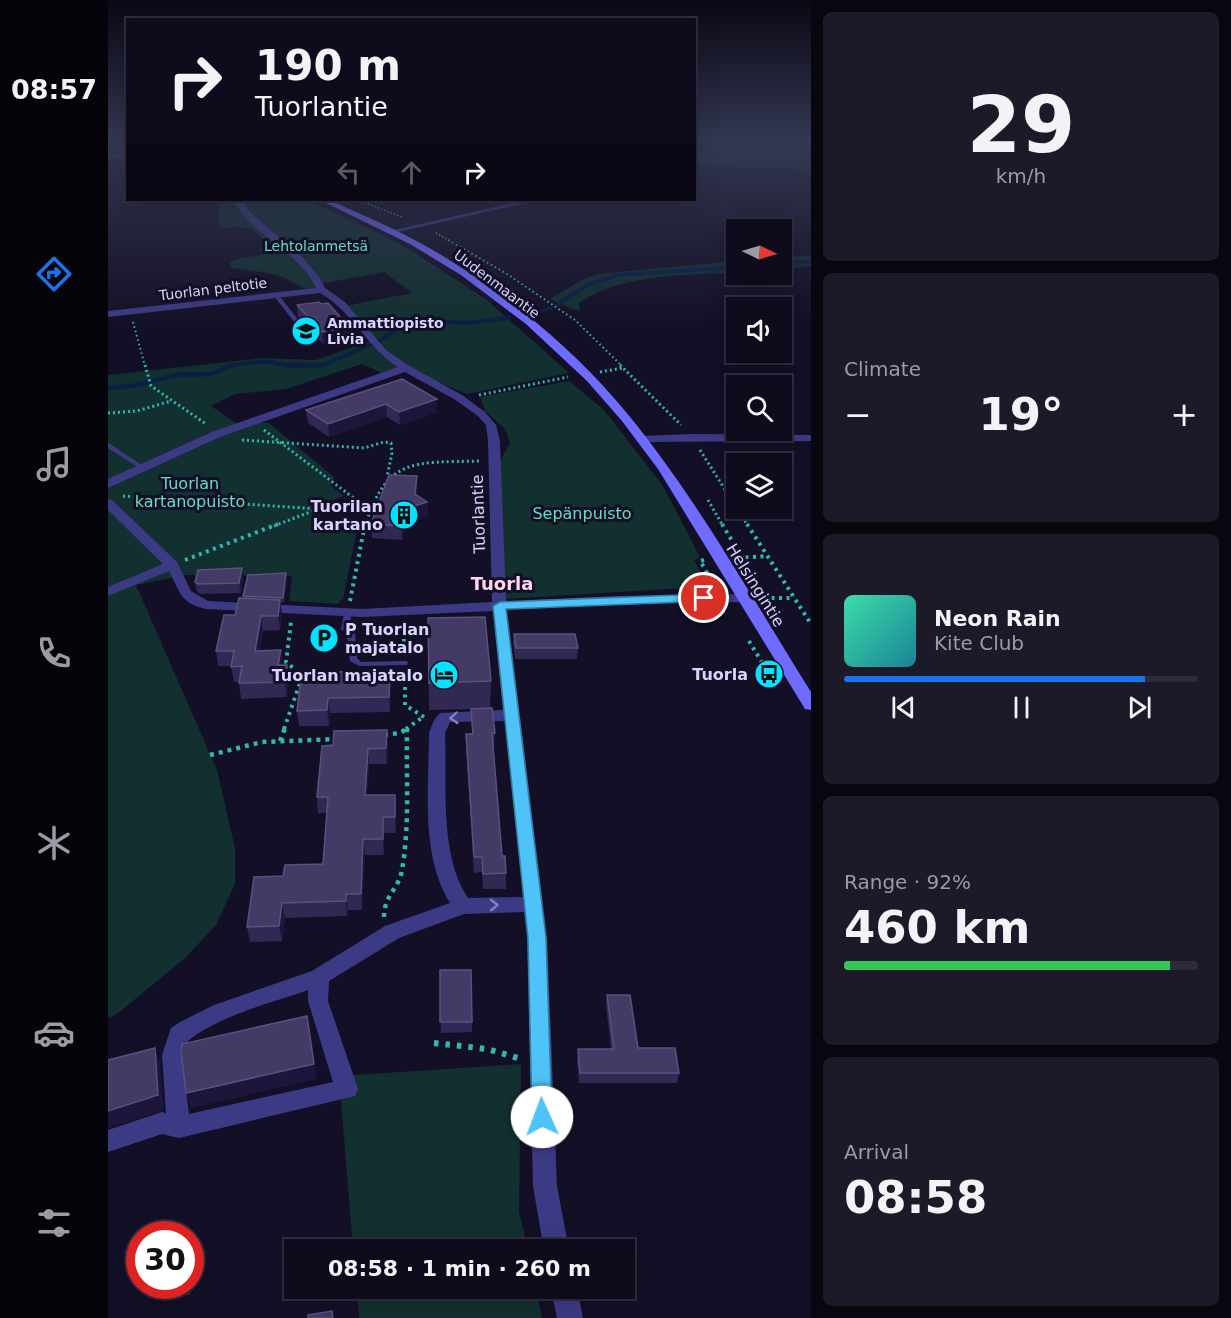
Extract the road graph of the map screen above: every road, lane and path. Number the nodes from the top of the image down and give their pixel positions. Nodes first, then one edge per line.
1 (240, 204) edge
2 (331, 204) edge
3 (367, 204) edge
4 (518, 204) edge
5 (422, 225) junction
6 (389, 232) junction
7 (321, 290) junction
8 (275, 294) junction
9 (131, 313) junction
10 (108, 314) edge
11 (313, 342) dead end
12 (405, 368) junction
13 (623, 368) junction
14 (581, 371) joint
15 (597, 372) dead end
16 (569, 376) dead end
17 (459, 399) junction
18 (171, 401) junction
19 (108, 413) edge
20 (254, 423) junction
21 (216, 436) junction
22 (692, 436) junction
23 (811, 438) edge
24 (641, 439) junction
25 (284, 444) junction
26 (108, 445) edge
27 (494, 461) junction
28 (140, 466) junction
29 (387, 477) junction
30 (108, 484) edge
31 (726, 490) edge
32 (113, 499) edge
33 (708, 500) dead end
34 (319, 509) junction
35 (368, 509) junction
36 (744, 519) edge
37 (742, 558) dead end
38 (172, 565) junction
39 (108, 592) edge
40 (745, 598) junction
41 (793, 598) junction
42 (500, 606) junction
43 (294, 609) junction
44 (348, 611) junction
45 (404, 612) junction
46 (811, 624) edge
47 (745, 632) dead end
48 (404, 663) junction
49 (769, 674) dead end
50 (811, 705) edge
51 (513, 716) junction
52 (423, 717) junction
53 (446, 717) junction
54 (407, 728) junction
55 (378, 736) edge
56 (345, 739) edge
57 (280, 741) junction
58 (210, 755) dead end
59 (533, 904) junction
60 (463, 906) junction
61 (392, 932) junction
62 (319, 977) junction
63 (434, 1042) dead end
64 (540, 1061) junction
65 (179, 1127) junction
66 (108, 1141) edge
67 (555, 1239) edge
68 (566, 1299) edge
69 (570, 1318) edge

1 - 7 street, Tuorlantie
2 - 6 main road, Uudenmaantie
3 - 5 path
4 - 5 street
5 - 6 street
5 - 13 path
6 - 14 main road, Uudenmaantie
7 - 8 street, Tuorlan peltotie
7 - 12 street, Tuorlantie
8 - 9 street, Tuorlan peltotie
8 - 11 lane
9 - 10 street, Tuorlan peltotie
9 - 18 path
12 - 17 street, Tuorlantie
12 - 20 street
13 - 15 path
13 - 22 path
14 - 24 main road, Helsingintie
16 - 17 path
17 - 27 street, Tuorlantie
18 - 19 path
18 - 21 path
20 - 21 street
20 - 25 path
21 - 25 path
21 - 28 street
22 - 23 street
22 - 24 street
22 - 31 path
24 - 40 main road, Helsingintie
25 - 29 path
25 - 35 path
26 - 28 lane
27 - 29 path
27 - 42 street, Tuorlantie
28 - 30 street
29 - 35 path
32 - 34 path
32 - 38 street
33 - 37 path
34 - 35 path
34 - 38 path
35 - 44 path
36 - 41 path
38 - 39 street
38 - 43 street
40 - 41 path
40 - 42 street
40 - 50 main road, Helsingintie
41 - 46 path
42 - 45 street
42 - 51 street, Tuorlantie
43 - 44 street
43 - 57 path
44 - 45 street
44 - 48 lane
45 - 48 path
47 - 49 path
48 - 52 path
51 -> 53 street
51 - 59 street, Tuorlantie
52 - 53 path
52 - 54 path
53 - 60 street
54 - 55 path
54 - 61 path
56 - 57 path
57 - 58 path
60 -> 59 street
59 - 64 street, Tuorlantie
60 - 61 street
61 - 62 street
62 - 65 street
62 - 65 street
63 - 64 path
64 - 67 street, Tuorlantie
65 - 66 street
68 - 69 street

